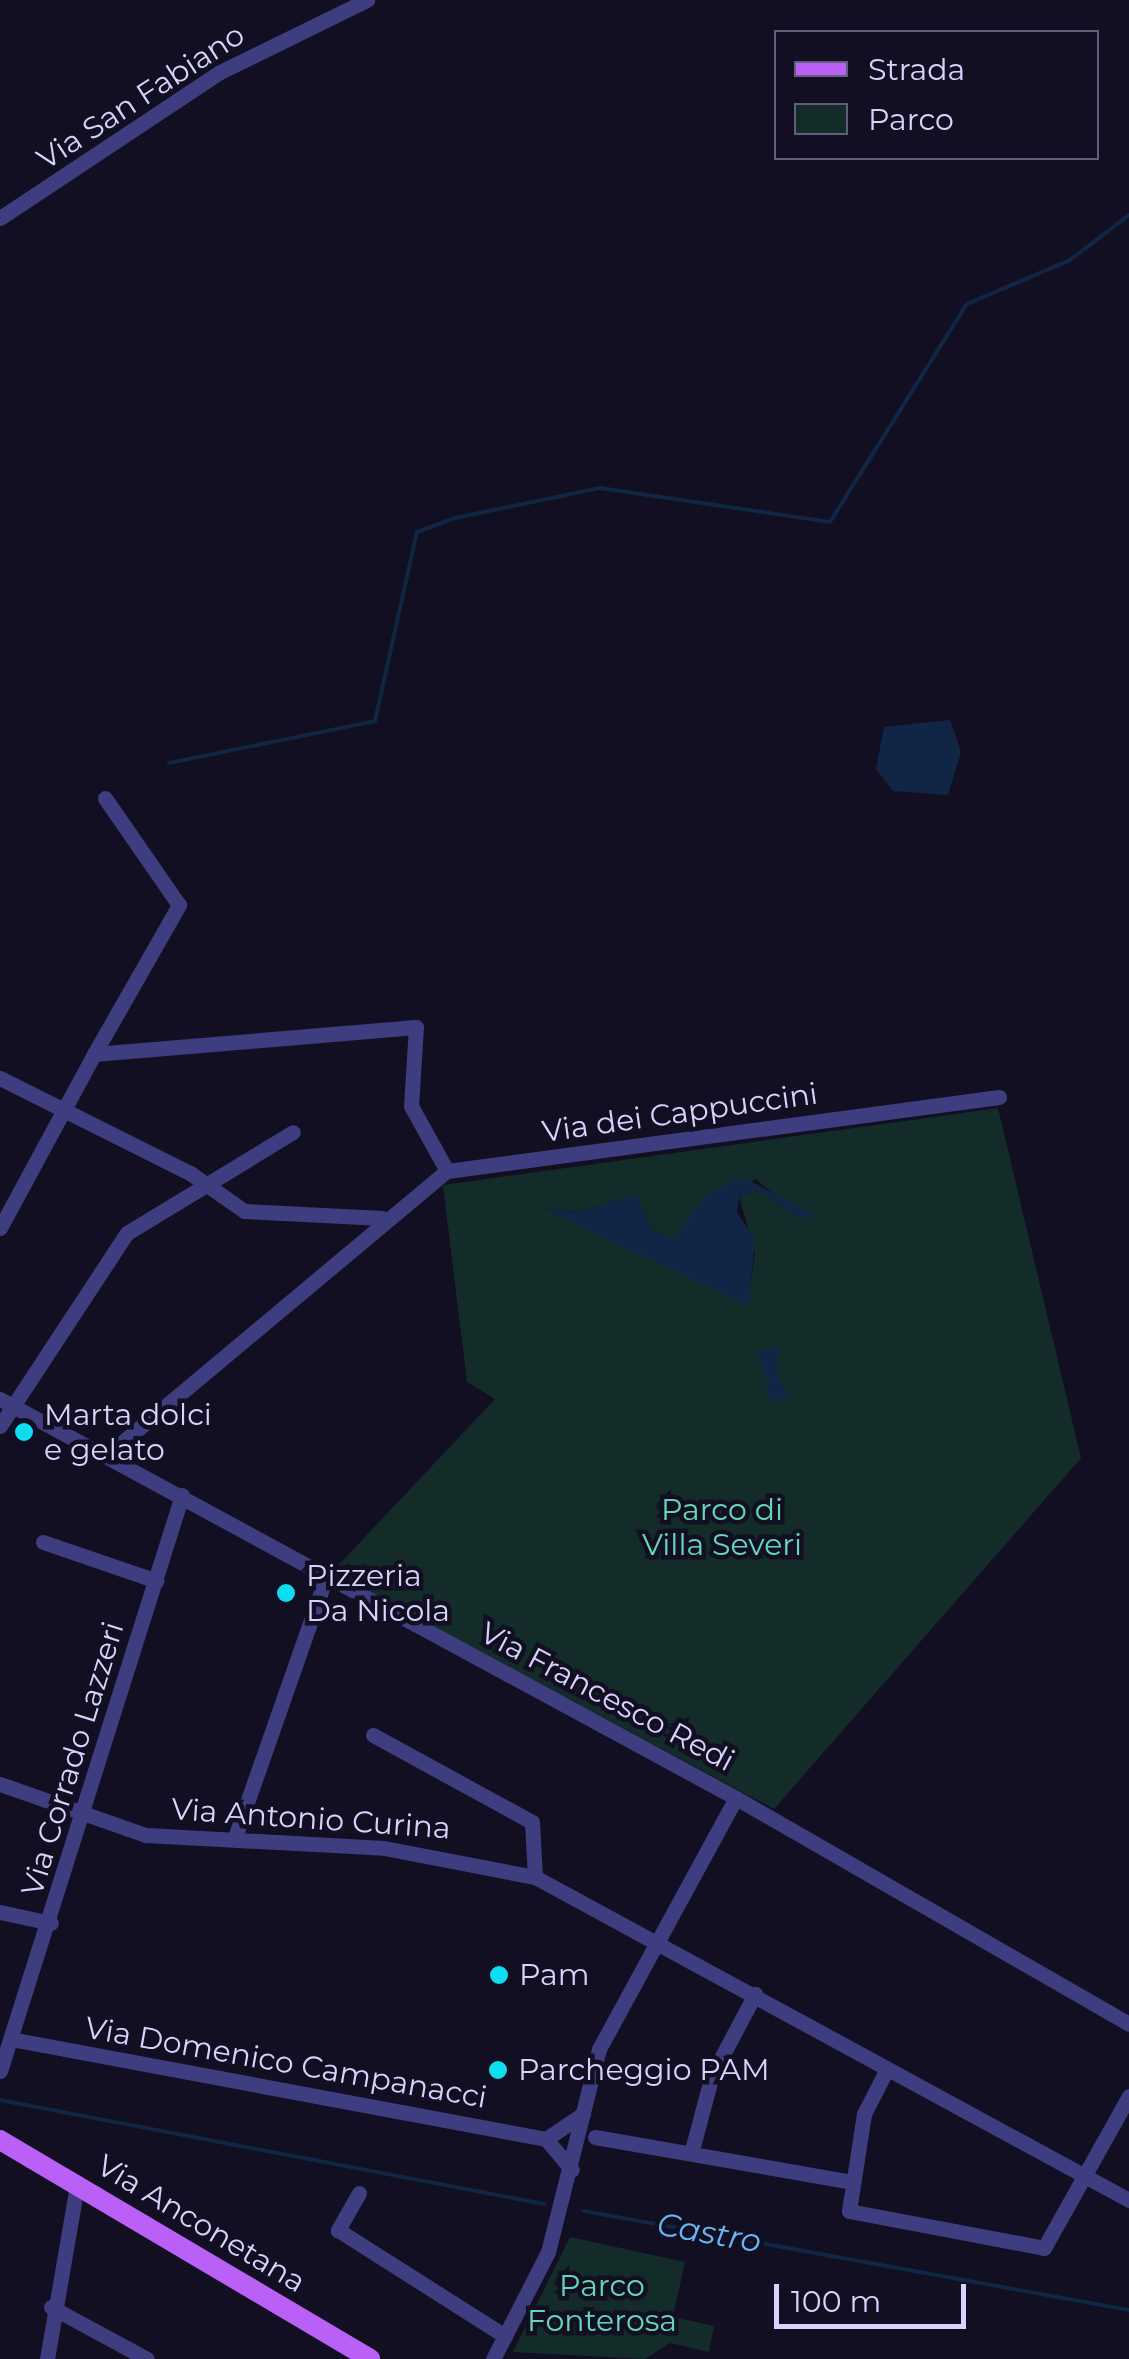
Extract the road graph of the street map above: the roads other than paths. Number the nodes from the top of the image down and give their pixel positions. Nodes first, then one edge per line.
1 (367, 0) edge
2 (0, 218) edge
3 (104, 798) dead end
4 (94, 1054) junction
5 (0, 1078) edge
6 (1000, 1097) dead end
7 (64, 1108) junction
8 (293, 1132) dead end
9 (447, 1172) junction
10 (200, 1184) junction
11 (382, 1218) junction
12 (0, 1228) edge
13 (6, 1402) edge
14 (0, 1426) edge
15 (107, 1455) junction
16 (182, 1496) junction
17 (42, 1542) dead end
18 (326, 1577) junction
19 (157, 1580) junction
20 (373, 1735) dead end
21 (0, 1784) edge
22 (736, 1798) junction
23 (84, 1813) junction
24 (235, 1837) junction
25 (535, 1877) junction
26 (0, 1912) edge
27 (51, 1923) junction
28 (656, 1941) junction
29 (755, 1994) junction
30 (1129, 2024) edge
31 (16, 2040) junction
32 (887, 2069) junction
33 (0, 2070) edge
34 (1129, 2096) edge
35 (584, 2114) junction
36 (588, 2136) junction
37 (546, 2139) junction
38 (0, 2140) edge
39 (692, 2150) junction
40 (573, 2172) junction
41 (1086, 2176) junction
42 (853, 2182) junction
43 (77, 2185) junction
44 (359, 2193) dead end
45 (1129, 2200) edge
46 (51, 2307) junction
47 (505, 2336) junction
48 (47, 2359) edge
49 (147, 2359) edge
50 (370, 2359) edge
51 (493, 2359) edge

1 - 2 street, Via San Fabiano
3 - 4 street
4 - 7 street
4 - 9 street
5 - 7 street
6 - 9 street, Via dei Cappuccini
7 - 10 street
7 - 12 street
8 - 10 street
9 - 11 street, Via dei Cappuccini
10 - 11 street
10 - 13 street
11 - 15 street, Via dei Cappuccini
13 - 14 street
13 - 15 street, Via Francesco Redi
15 - 16 street, Via Francesco Redi
16 - 18 street, Via Francesco Redi
16 - 19 street, Via Corrado Lazzeri
17 - 19 street
18 - 22 street, Via Francesco Redi
18 - 24 street
19 - 23 street, Via Corrado Lazzeri
20 - 25 street, Via Antonio Curina
21 - 23 street, Via Antonio Curina
22 - 28 street
22 - 30 street, Via Francesco Redi
23 - 24 street, Via Antonio Curina
23 - 27 street, Via Corrado Lazzeri
24 - 25 street, Via Antonio Curina
25 - 28 street, Via Antonio Curina
26 - 27 street
27 - 31 street, Via Corrado Lazzeri
28 - 29 street, Via Antonio Curina
28 - 35 street
29 - 32 street, Via Antonio Curina
29 - 39 street
31 - 33 street, Via Corrado Lazzeri
31 - 37 street, Via Domenico Campanacci
32 - 41 street, Via Antonio Curina
32 - 42 street
34 - 41 street
35 - 36 street
35 - 37 street
36 - 39 street
36 - 40 street
37 - 40 street
38 - 43 main road, Via Anconetana
39 - 42 street
40 - 47 street
41 - 42 street
41 - 45 street, Via Antonio Curina
43 - 46 street
43 - 50 main road, Via Anconetana
44 - 47 street
46 - 48 street
46 - 49 street
47 - 51 street

